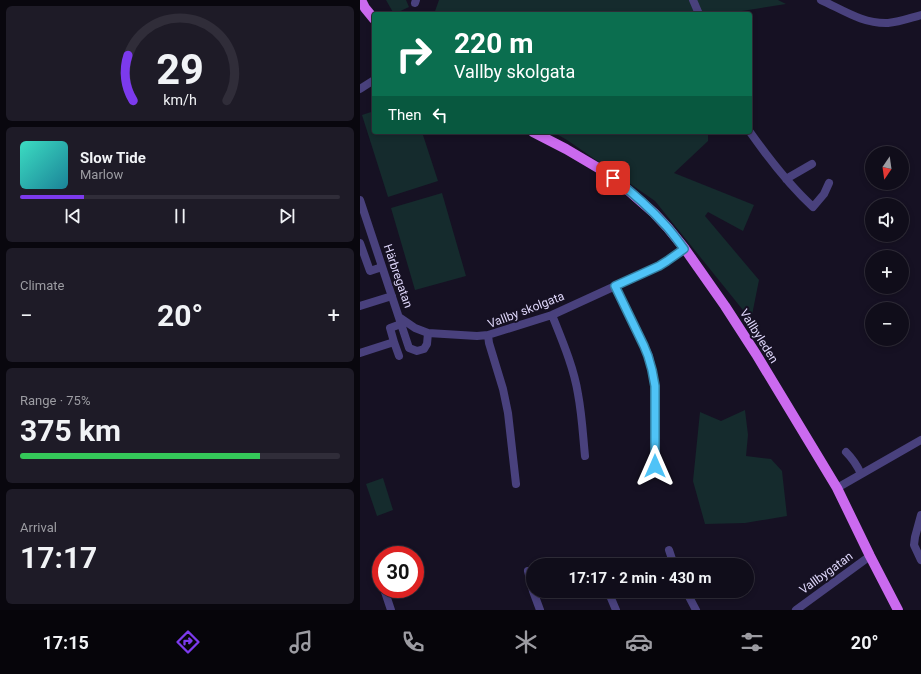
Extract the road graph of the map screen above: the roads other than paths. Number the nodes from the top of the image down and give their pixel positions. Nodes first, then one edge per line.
1 (361, 0) edge
2 (693, 0) edge
3 (821, 0) edge
4 (698, 12) edge
5 (921, 15) edge
6 (372, 17) edge
7 (372, 81) edge
8 (360, 89) edge
9 (537, 134) edge
10 (752, 134) edge
11 (812, 164) dead end
12 (786, 180) junction
13 (829, 183) dead end
14 (360, 200) edge
15 (373, 238) junction
16 (360, 243) edge
17 (684, 249) junction
18 (362, 258) edge
19 (382, 267) junction
20 (615, 286) junction
21 (392, 296) junction
22 (360, 306) edge
23 (552, 314) junction
24 (400, 320) junction
25 (428, 333) junction
26 (488, 335) junction
27 (394, 342) junction
28 (360, 353) edge
29 (398, 356) dead end
30 (921, 440) edge
31 (846, 452) dead end
32 (585, 456) dead end
33 (655, 466) dead end
34 (861, 474) junction
35 (516, 484) dead end
36 (837, 488) junction
37 (921, 515) edge
38 (668, 550) dead end
39 (870, 556) junction
40 (671, 558) edge
41 (921, 560) edge
42 (387, 598) edge
43 (536, 598) edge
44 (611, 598) edge
45 (690, 598) edge
46 (391, 610) edge
47 (540, 610) edge
48 (616, 610) edge
49 (696, 610) edge
50 (796, 610) edge
51 (898, 610) edge

1 - 6 main road
2 - 4 street
3 - 5 street
7 - 8 street
9 - 17 main road, Vallbyleden
10 - 12 street
11 - 12 street
12 - 13 street
14 - 15 street, Härbregatan
15 - 16 street
15 - 19 street, Härbregatan
16 - 18 street
17 - 20 street, Vallby skolgata
17 - 36 main road, Vallbyleden
18 - 19 street
19 - 21 street, Härbregatan
20 - 23 street, Vallby skolgata
20 - 33 street
21 - 22 street
21 - 24 street, Härbregatan
23 - 26 street, Vallby skolgata
23 - 32 street
24 - 25 street, Härbregatan
24 - 25 street
24 - 27 street
25 - 26 street, Härbregatan
26 - 35 street, Vallby skolgata
27 - 28 street
27 - 29 street
30 - 34 street
31 - 34 street
34 - 36 street
36 - 39 main road, Vallbyleden
37 - 41 street
38 - 40 street
39 - 50 street, Vallbygatan
39 - 51 main road, Vallbyleden
42 - 46 street
43 - 47 street
44 - 48 street
45 - 49 street

